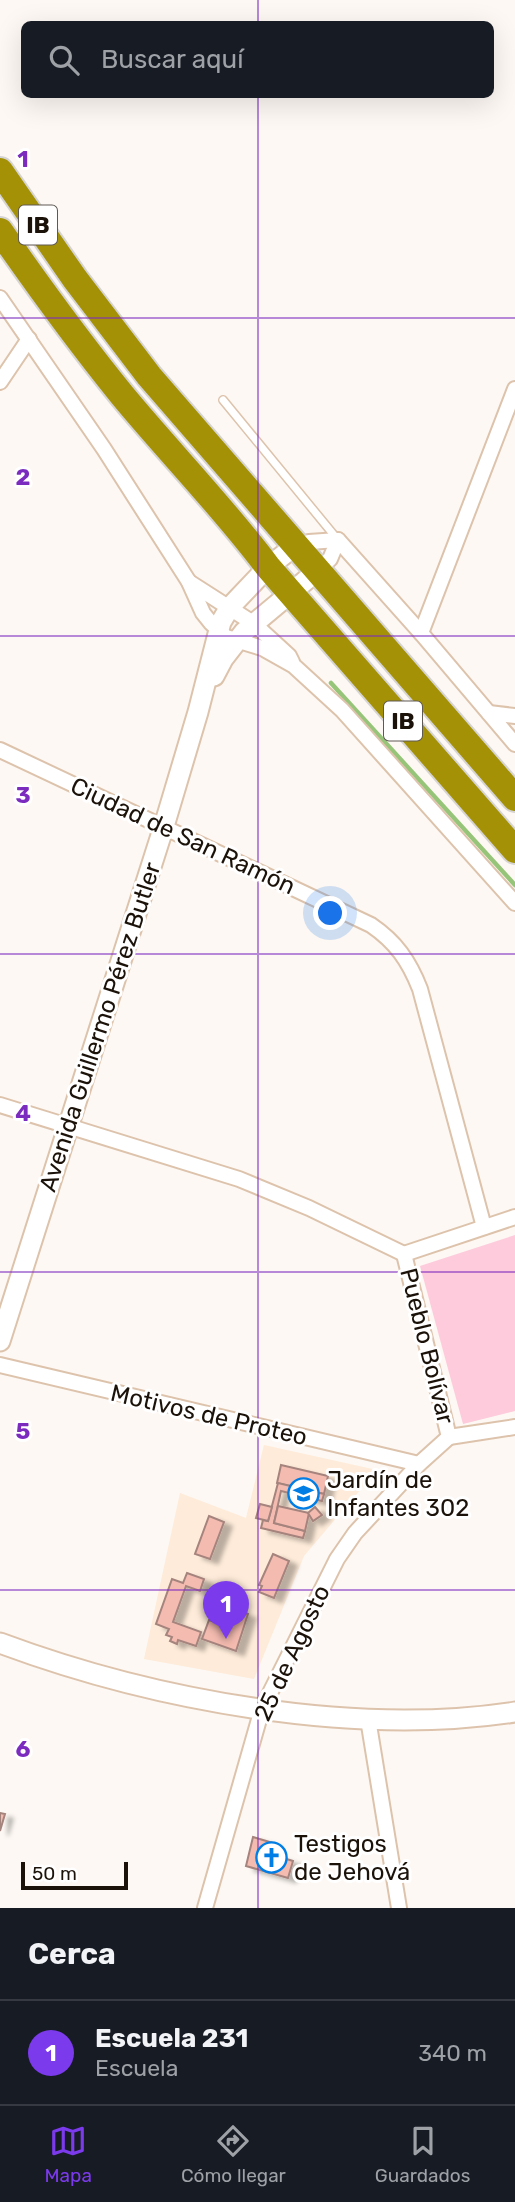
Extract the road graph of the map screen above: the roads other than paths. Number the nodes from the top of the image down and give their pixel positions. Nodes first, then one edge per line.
1 (0, 172) edge
2 (0, 231) edge
3 (0, 298) edge
4 (29, 339) junction
5 (0, 382) edge
6 (515, 389) edge
7 (223, 400) dead end
8 (338, 540) junction
9 (295, 546) junction
10 (268, 567) junction
11 (317, 571) junction
12 (188, 582) junction
13 (291, 593) junction
14 (230, 607) junction
15 (254, 623) junction
16 (421, 633) junction
17 (227, 635) junction
18 (294, 666) junction
19 (489, 713) junction
20 (515, 716) edge
21 (515, 744) edge
22 (0, 750) edge
23 (515, 798) edge
24 (164, 826) junction
25 (515, 850) edge
26 (515, 903) edge
27 (0, 1105) edge
28 (68, 1126) junction
29 (515, 1217) edge
30 (484, 1227) junction
31 (404, 1254) junction
32 (0, 1340) edge
33 (0, 1365) edge
34 (515, 1427) edge
35 (449, 1437) junction
36 (418, 1464) junction
37 (0, 1643) edge
38 (262, 1709) junction
39 (515, 1712) edge
40 (368, 1718) junction
41 (205, 1908) edge
42 (399, 1908) edge

1 - 9 highway, IB
2 - 10 highway, IB
3 - 4 street
4 - 5 street
4 - 12 street
6 - 16 street
7 - 8 lane
8 - 9 street
8 - 11 street
8 - 16 street
9 - 10 street, Avenida Guillermo Pérez Butler
9 - 11 highway, IB
10 - 13 highway, IB
10 - 14 street, Avenida Guillermo Pérez Butler
11 - 13 street
11 - 23 highway, IB
12 - 14 street
12 - 17 street
13 - 15 street
13 - 25 highway, IB
14 - 15 street
14 - 17 street, Avenida Guillermo Pérez Butler
15 - 17 street
15 - 18 street
16 - 19 street
17 - 18 street
17 - 24 street, Avenida Guillermo Pérez Butler
18 - 26 street
19 - 20 street
19 - 21 street
22 - 24 street, Ciudad de San Ramón
24 - 28 street, Avenida Guillermo Pérez Butler
24 - 30 street, Ciudad de San Ramón
27 - 28 street
28 - 31 street
28 - 32 street, Avenida Guillermo Pérez Butler
29 - 30 street
30 - 31 street
31 - 35 street, Pueblo Bolívar
33 - 36 street, Motivos de Proteo
34 - 35 street
35 - 36 street, 25 de Agosto
36 - 38 street, 25 de Agosto
37 - 38 street
38 - 40 street
38 - 41 street, 25 de Agosto
39 - 40 street
40 - 42 street

